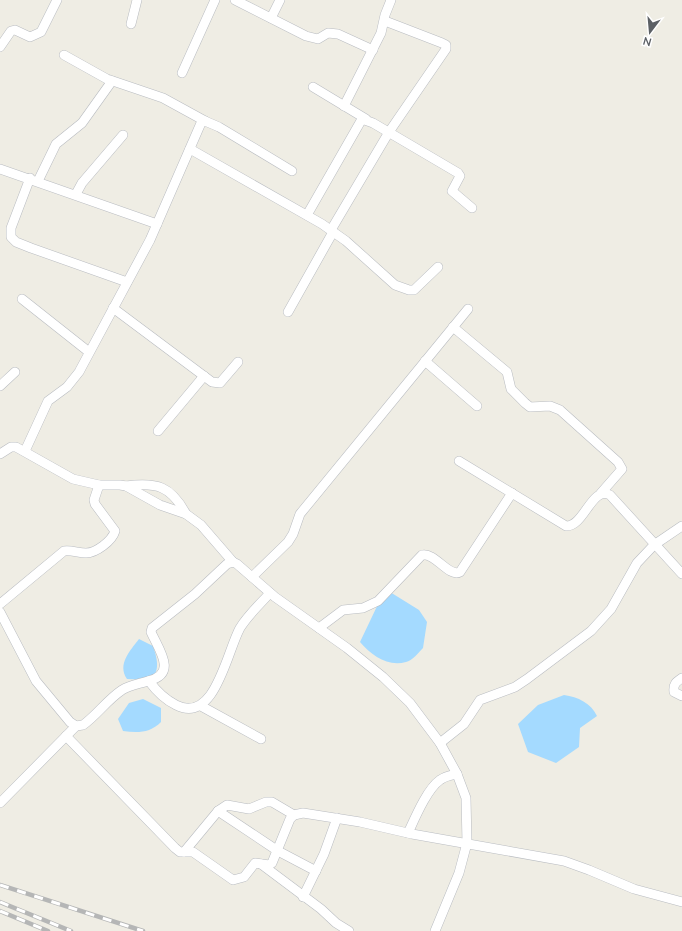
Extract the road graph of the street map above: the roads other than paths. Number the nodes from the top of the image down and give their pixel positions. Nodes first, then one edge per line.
1 (57, 0) edge
2 (137, 0) edge
3 (215, 0) edge
4 (235, 0) edge
5 (280, 0) edge
6 (391, 0) edge
7 (271, 18) junction
8 (385, 21) junction
9 (131, 24) dead end
10 (0, 47) edge
11 (373, 50) junction
12 (64, 55) dead end
13 (182, 73) dead end
14 (112, 81) junction
15 (313, 87) dead end
16 (344, 106) junction
17 (366, 119) junction
18 (205, 121) junction
19 (389, 132) junction
20 (123, 135) dead end
21 (190, 149) junction
22 (0, 169) edge
23 (292, 171) dead end
24 (34, 180) junction
25 (76, 194) junction
26 (472, 208) dead end
27 (307, 216) junction
28 (157, 224) junction
29 (332, 231) junction
30 (438, 267) dead end
31 (127, 282) junction
32 (22, 299) dead end
33 (113, 308) junction
34 (468, 310) dead end
35 (288, 312) dead end
36 (453, 327) junction
37 (89, 352) junction
38 (425, 361) junction
39 (238, 362) dead end
40 (15, 372) dead end
41 (204, 376) junction
42 (0, 386) edge
43 (477, 406) dead end
44 (158, 431) dead end
45 (25, 451) junction
46 (0, 454) edge
47 (459, 461) dead end
48 (99, 485) junction
49 (126, 486) junction
50 (601, 492) junction
51 (512, 493) junction
52 (186, 514) junction
53 (682, 526) edge
54 (654, 545) junction
55 (233, 562) junction
56 (682, 574) edge
57 (252, 577) junction
58 (270, 593) junction
59 (0, 604) edge
60 (0, 612) edge
61 (319, 628) junction
62 (682, 678) edge
63 (150, 681) junction
64 (682, 696) edge
65 (201, 706) junction
66 (76, 726) junction
67 (66, 736) junction
68 (261, 738) dead end
69 (440, 743) junction
70 (458, 774) junction
71 (0, 803) edge
72 (218, 811) junction
73 (294, 815) junction
74 (337, 818) junction
75 (408, 833) junction
76 (467, 843) junction
77 (278, 851) junction
78 (184, 852) junction
79 (260, 863) junction
80 (316, 871) junction
81 (303, 898) junction
82 (682, 902) edge
83 (349, 931) edge
84 (435, 931) edge

1 - 10 street
2 - 9 street
3 - 13 street
4 - 7 street
5 - 7 street
6 - 8 street
7 - 11 street
8 - 11 street
8 - 19 street
11 - 16 street
12 - 14 street
14 - 18 street
14 - 24 street
15 - 16 street
16 - 17 street
17 - 19 street
17 - 27 street
18 - 21 street
18 - 23 street
19 - 26 street
19 - 29 street
20 - 25 street
21 - 27 street
21 - 28 street
22 - 24 street
24 - 25 street
24 - 31 street
25 - 28 street
27 - 29 street
28 - 31 street
29 - 30 street
29 - 35 street
31 - 33 street
32 - 37 street
33 - 37 street
33 - 41 street
34 - 36 street
36 - 38 street
36 - 50 street
37 - 45 street
38 - 43 street
38 - 57 street
39 - 41 street
40 - 42 street
41 - 44 street
45 - 46 street
45 - 48 street
47 - 51 street
48 - 49 street
48 - 59 street
49 - 52 street
49 - 52 street
50 - 51 street
50 - 54 street
51 - 61 street
52 - 55 street
53 - 54 street
54 - 56 street
54 - 69 street
55 - 57 street
55 - 63 street
57 - 58 street
58 - 61 street
58 - 65 street
60 - 66 street
61 - 69 street
62 - 64 street
63 - 65 street
63 - 66 street
65 - 68 street
66 - 67 street
67 - 71 street
67 - 78 street
69 - 70 street
70 - 75 street
70 - 76 street
72 - 73 street
72 - 77 street
72 - 78 street
73 - 74 street
73 - 77 street
74 - 75 street
74 - 80 street
75 - 76 street
76 - 82 street
76 - 84 street
77 - 79 street
77 - 80 street
78 - 79 street
79 - 81 street
80 - 81 street
81 - 83 street

